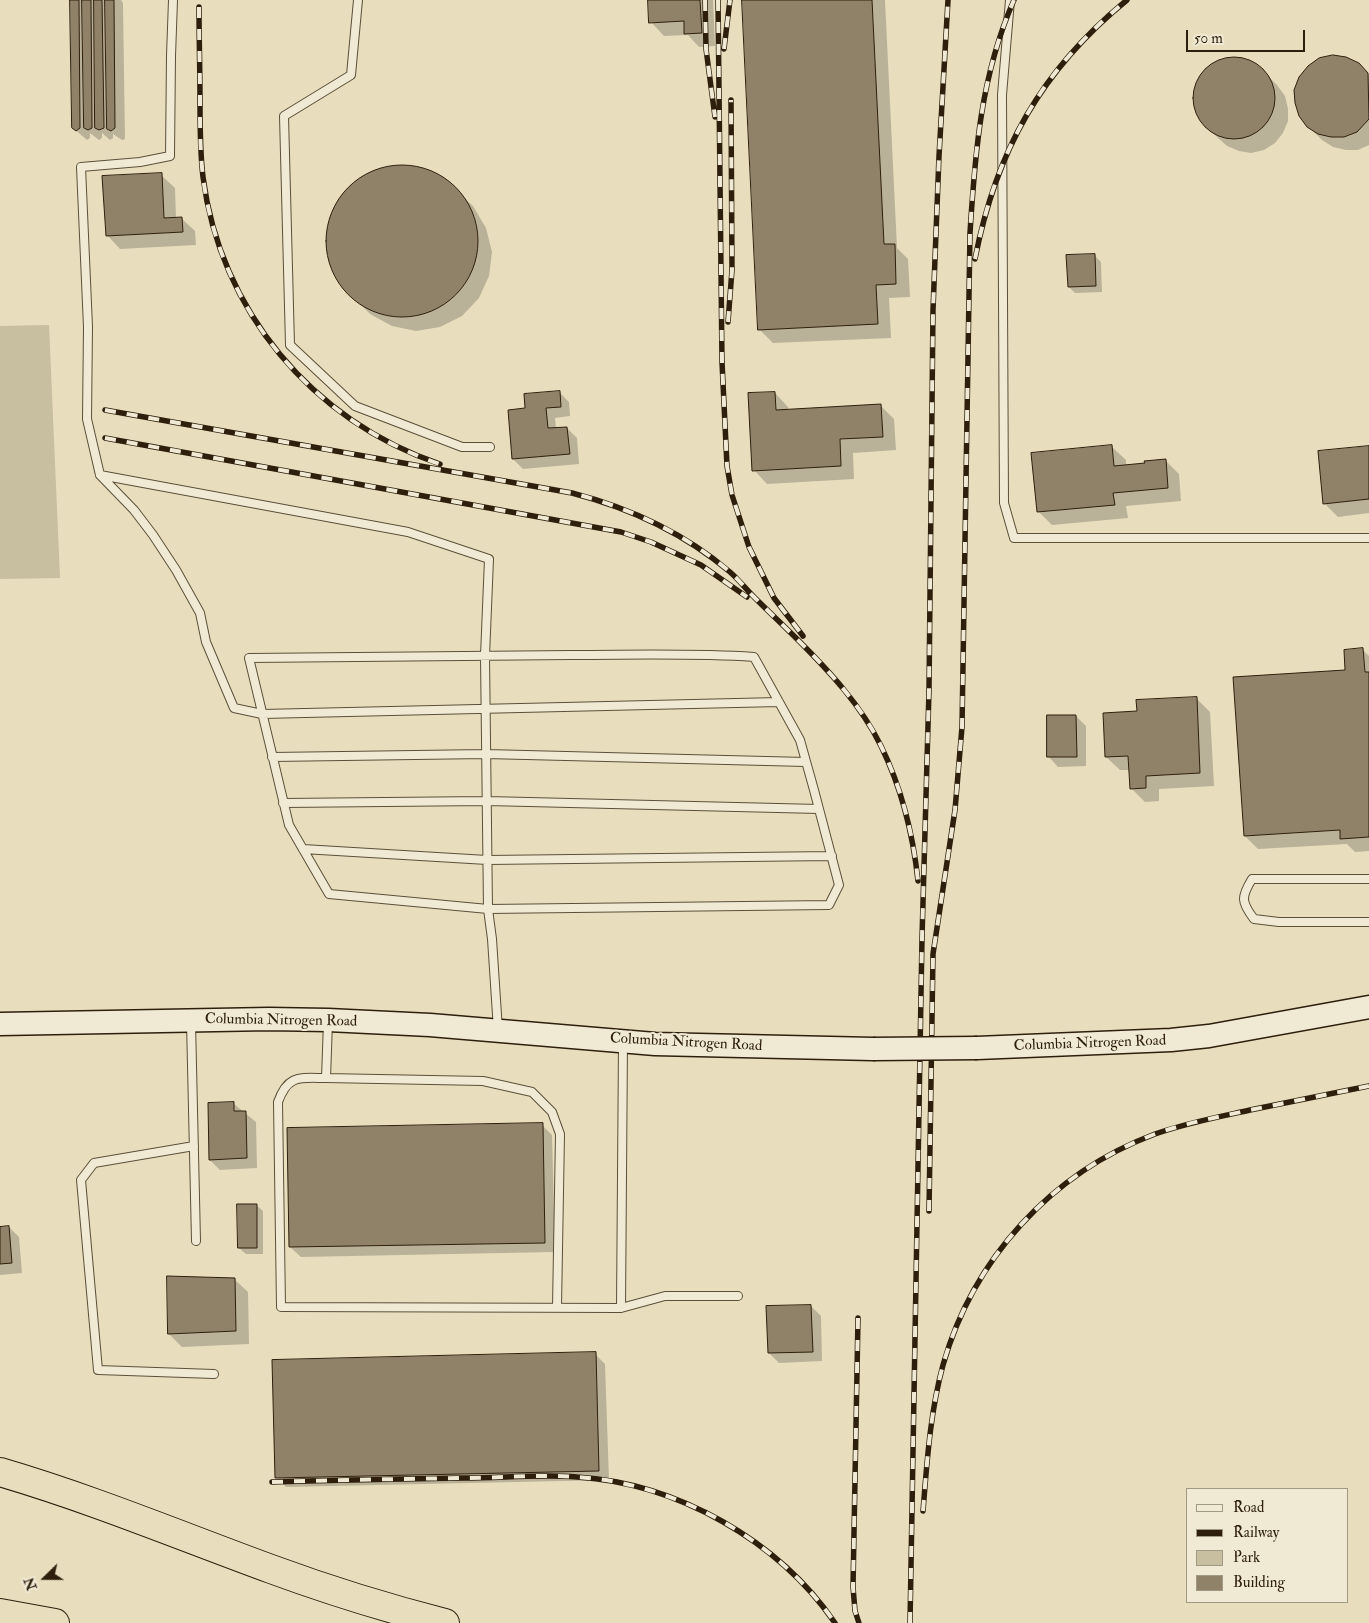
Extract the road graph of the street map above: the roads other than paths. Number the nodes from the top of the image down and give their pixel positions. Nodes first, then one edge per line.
1 (174, 0) edge
2 (358, 0) edge
3 (1010, 0) edge
4 (490, 447) dead end
5 (100, 475) junction
6 (1369, 538) edge
7 (485, 656) junction
8 (779, 702) junction
9 (485, 710) junction
10 (262, 714) junction
11 (486, 754) junction
12 (272, 758) junction
13 (806, 762) junction
14 (487, 801) junction
15 (283, 803) junction
16 (819, 809) junction
17 (303, 849) junction
18 (832, 856) junction
19 (487, 860) junction
20 (1369, 879) edge
21 (488, 909) junction
22 (1369, 922) edge
23 (1369, 1007) edge
24 (192, 1020) junction
25 (328, 1020) junction
26 (0, 1024) edge
27 (499, 1032) junction
28 (623, 1041) junction
29 (326, 1078) junction
30 (194, 1146) junction
31 (196, 1241) dead end
32 (738, 1296) dead end
33 (557, 1307) junction
34 (620, 1308) junction
35 (214, 1374) dead end
36 (0, 1472) edge
37 (0, 1614) edge
38 (55, 1623) edge
39 (445, 1623) edge

1 - 5 lane
2 - 4 lane
3 - 6 lane
5 - 7 lane
5 - 10 lane
7 - 8 lane
7 - 9 lane
7 - 10 lane
8 - 9 lane
8 - 13 lane
9 - 10 lane
9 - 11 lane
10 - 12 lane
11 - 12 lane
11 - 13 lane
11 - 14 lane
12 - 15 lane
13 - 16 lane
14 - 15 lane
14 - 16 lane
14 - 19 lane
15 - 17 lane
16 - 18 lane
17 - 19 lane
17 - 21 lane
18 - 19 lane
18 - 21 lane
19 - 21 lane
20 - 22 lane
21 - 27 lane
23 - 28 street, Columbia Nitrogen Road, bridge
24 - 25 street, Columbia Nitrogen Road
24 - 26 street, Columbia Nitrogen Road
24 - 30 lane
25 - 27 street, Columbia Nitrogen Road
25 - 29 lane
27 - 28 street, Columbia Nitrogen Road
28 - 34 lane
29 - 33 lane
29 - 33 lane
30 - 31 lane
30 - 35 lane
32 - 34 lane
33 - 34 lane
36 - 39 highway
37 - 38 highway

